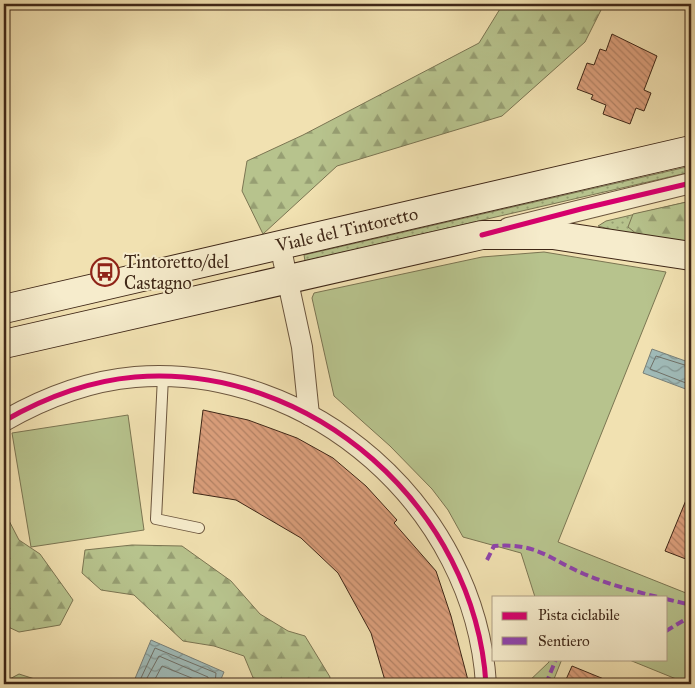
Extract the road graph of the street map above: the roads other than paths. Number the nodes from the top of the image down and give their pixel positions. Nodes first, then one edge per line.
1 (691, 150) edge
2 (691, 184) edge
3 (482, 235) junction
4 (280, 245) junction
5 (691, 256) edge
6 (288, 279) junction
7 (4, 309) edge
8 (4, 344) edge
9 (163, 377) junction
10 (309, 414) junction
11 (4, 421) edge
12 (199, 528) dead end
13 (486, 684) edge

1 - 4 main road, Viale del Tintoretto
2 - 3 street
3 - 5 main road, Viale del Tintoretto
3 - 6 main road, Viale del Tintoretto
4 - 6 street
4 - 7 main road, Viale del Tintoretto
6 - 8 main road, Viale del Tintoretto
6 - 10 street
9 - 10 street
9 - 11 street
9 - 12 lane
10 - 13 street

